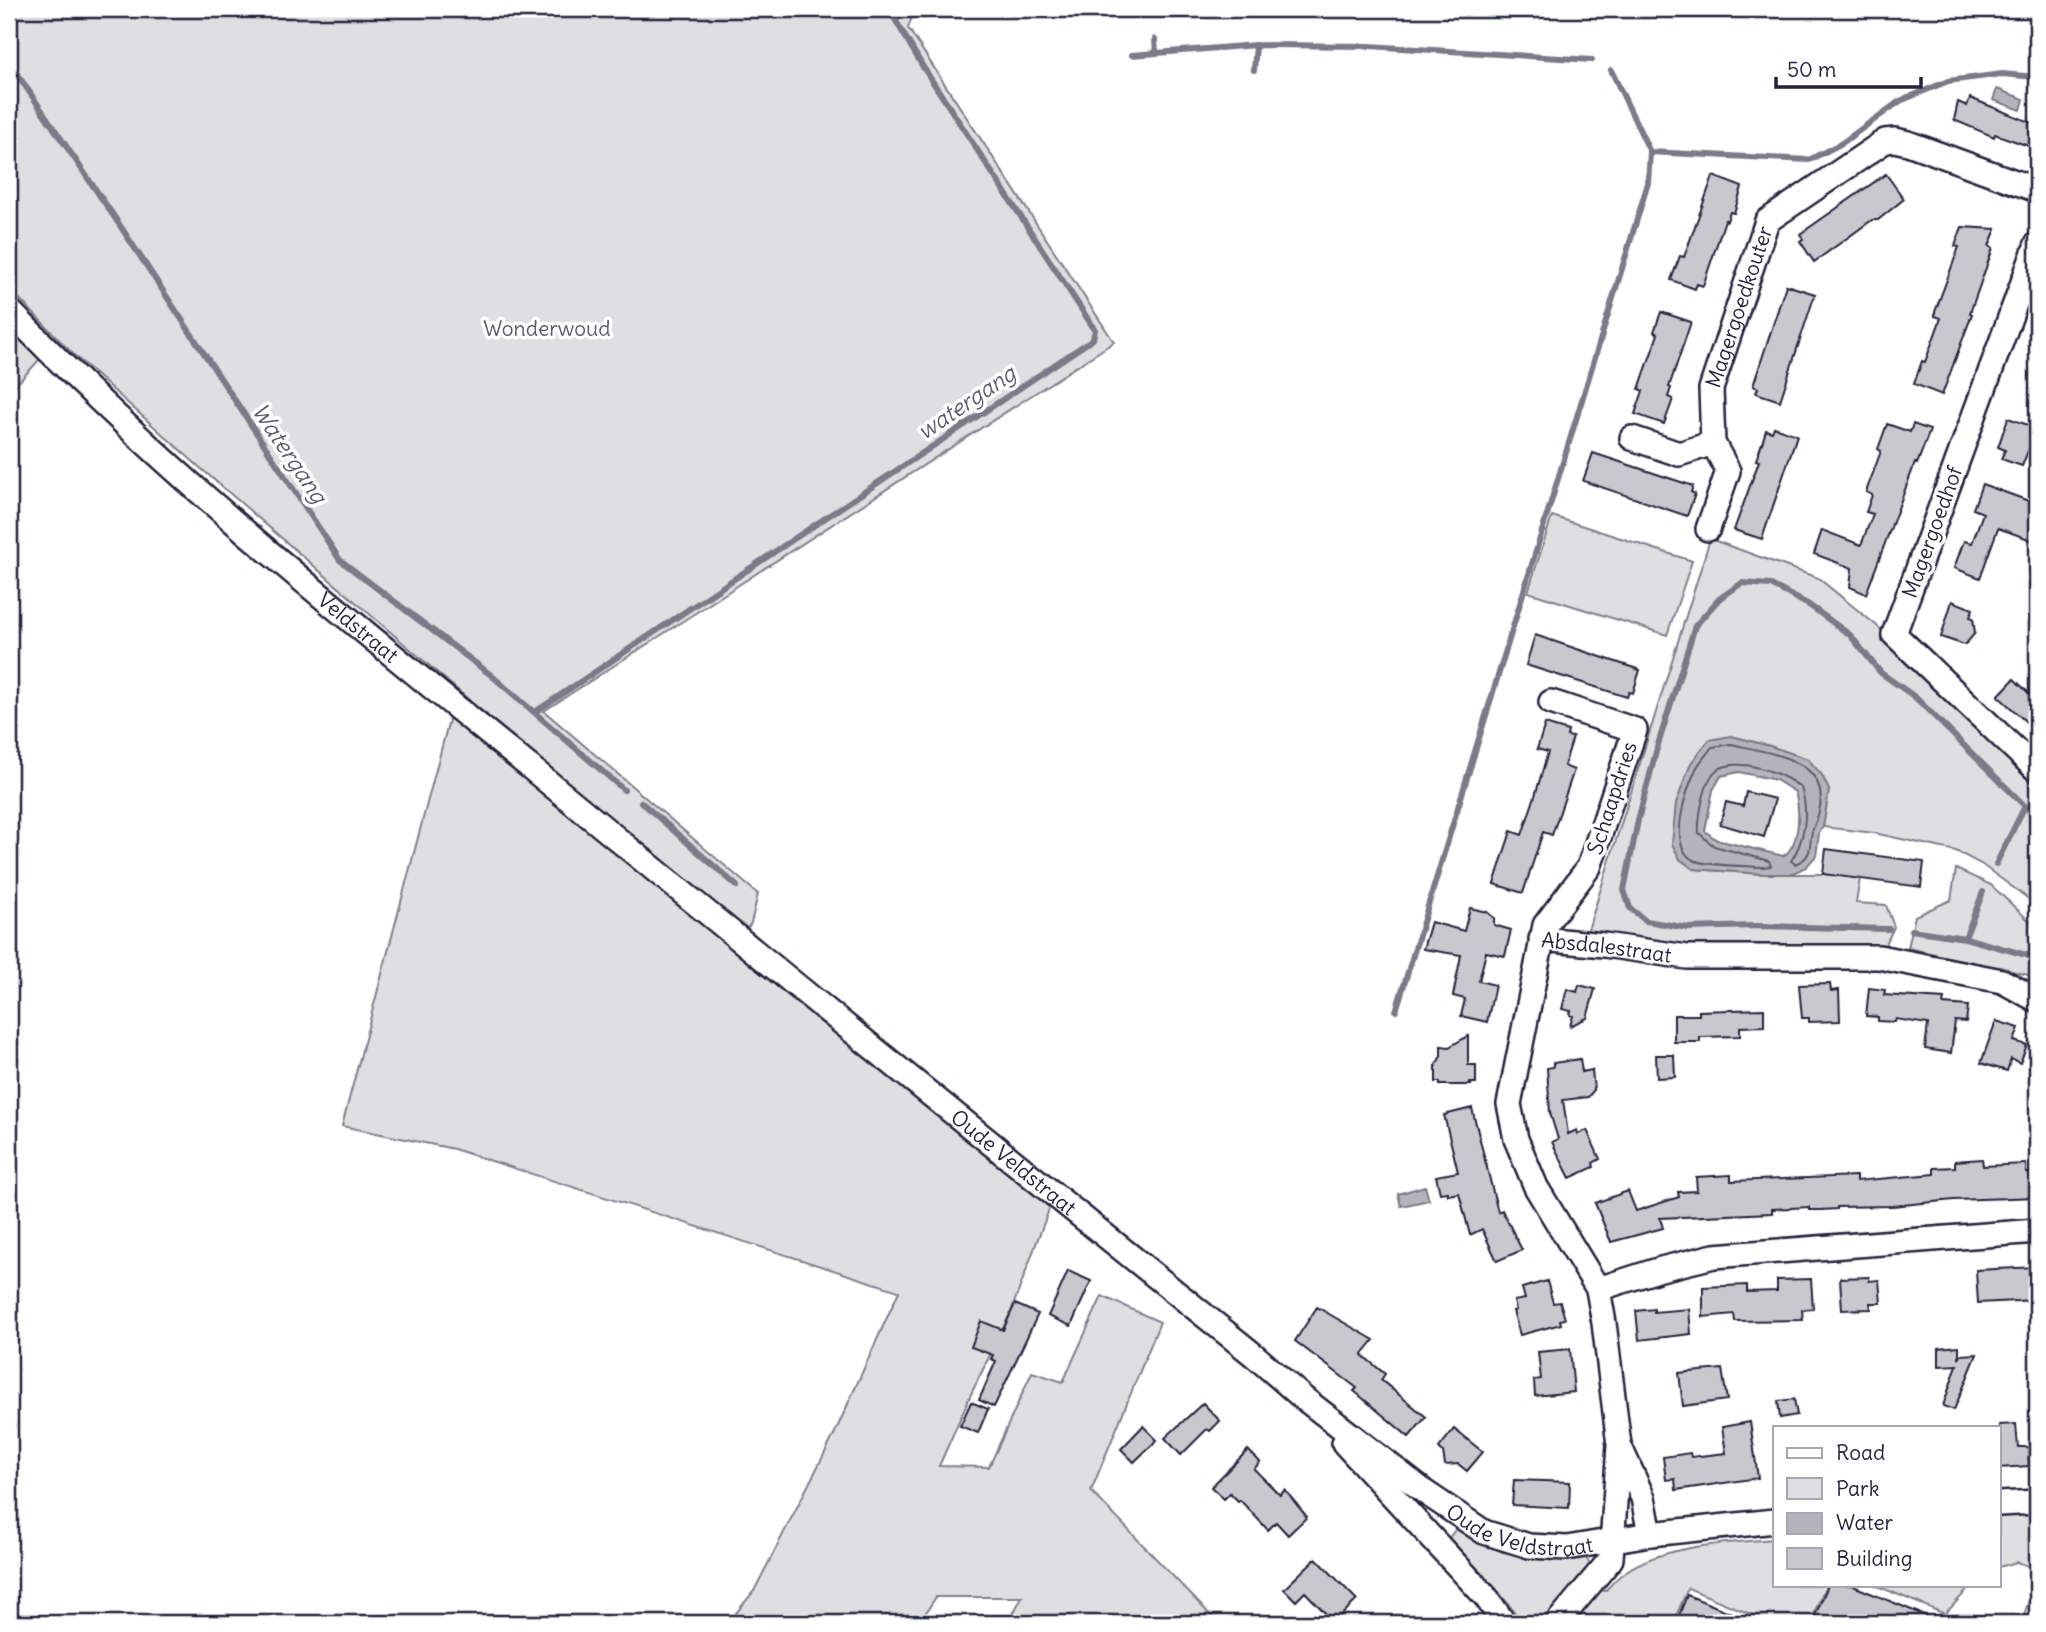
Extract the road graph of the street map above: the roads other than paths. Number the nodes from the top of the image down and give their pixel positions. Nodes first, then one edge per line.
1 (2037, 190) edge
2 (2037, 244) edge
3 (9, 310) edge
4 (1632, 438) dead end
5 (1713, 443) junction
6 (1708, 529) dead end
7 (1551, 702) dead end
8 (2037, 770) edge
9 (725, 928) joint
10 (1541, 939) junction
11 (2037, 1000) edge
12 (2037, 1231) edge
13 (1598, 1289) junction
14 (1302, 1397) junction
15 (1619, 1445) junction
16 (2037, 1502) edge
17 (2000, 1504) edge
18 (1773, 1521) edge
19 (1650, 1534) junction
20 (1612, 1540) junction
21 (1504, 1623) edge
22 (1557, 1623) edge

1 - 5 street, Magergoedkouter
2 - 8 street, Magergoedhof
3 - 9 street, Veldstraat
4 - 5 street
5 - 6 street, Magergoedkouter
7 - 10 street, Schaapdries
9 - 14 street, Oude Veldstraat
10 - 11 street, Absdalestraat
10 - 13 street, Absdalestraat
12 - 13 street
13 - 15 street, Absdalestraat
14 - 20 street, Oude Veldstraat
14 - 21 street, Oude Veldstraat
15 - 19 street, Absdalestraat
15 - 20 street, Absdalestraat
16 - 17 street
18 - 19 street, Oude Veldstraat
19 - 20 street, Oude Veldstraat
20 - 22 street, Absdalestraat

